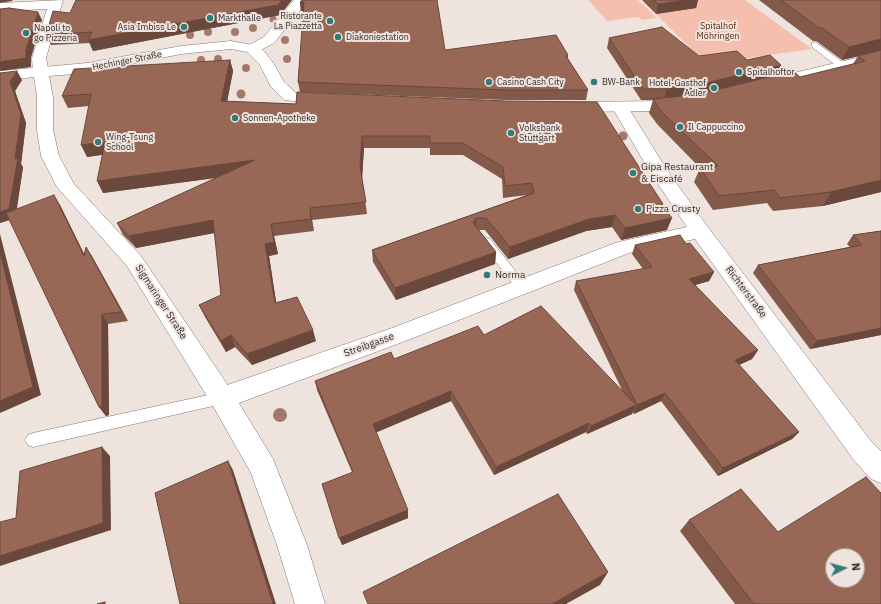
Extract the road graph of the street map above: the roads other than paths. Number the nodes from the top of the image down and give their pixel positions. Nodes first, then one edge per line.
1 (301, 0) edge
2 (56, 2) edge
3 (0, 7) edge
4 (815, 45) edge
5 (252, 49) junction
6 (881, 56) edge
7 (841, 65) junction
8 (41, 73) junction
9 (0, 76) edge
10 (752, 87) edge
11 (341, 101) edge
12 (695, 101) edge
13 (552, 107) edge
14 (620, 107) junction
15 (700, 231) junction
16 (480, 234) edge
17 (520, 286) junction
18 (222, 398) junction
19 (33, 440) dead end
20 (881, 470) edge
21 (310, 604) edge

1 - 5 main road
2 - 3 main road
2 - 8 main road, Sigmaringer Straße
4 - 7 lane
5 - 8 main road, Hechinger Straße
5 - 11 main road
6 - 7 main road
7 - 10 main road
8 - 9 main road, Hechinger Straße
8 - 18 main road, Sigmaringer Straße
12 - 14 main road
13 - 14 main road
14 - 15 main road, Richterstraße
15 - 17 main road, Streibgasse
15 - 20 main road, Richterstraße
16 - 17 lane
17 - 18 main road, Streibgasse
18 - 19 lane, Streibgasse
18 - 21 main road, Sigmaringer Straße

